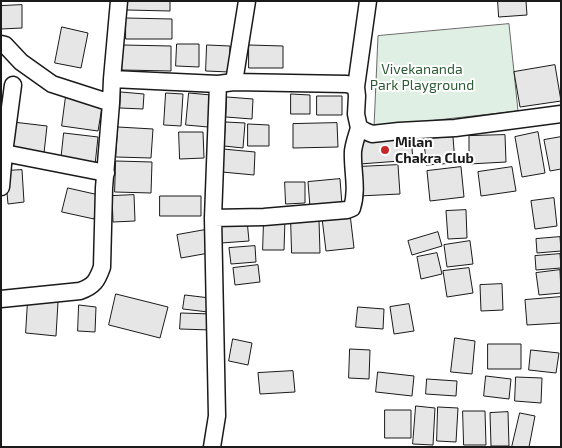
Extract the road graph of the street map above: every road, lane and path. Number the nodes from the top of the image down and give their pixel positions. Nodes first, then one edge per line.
1 (120, 1) edge
2 (247, 1) edge
3 (368, 1) edge
4 (1, 44) edge
5 (112, 79) junction
6 (226, 83) junction
7 (13, 85) dead end
8 (356, 87) junction
9 (111, 103) junction
10 (561, 114) edge
11 (359, 128) junction
12 (4, 135) edge
13 (4, 153) junction
14 (106, 173) junction
15 (1, 187) edge
16 (213, 218) junction
17 (1, 299) edge
18 (212, 447) edge

1 - 5 street
2 - 6 street
3 - 8 street
4 - 9 street
5 - 6 street
5 - 9 street
6 - 8 street
6 - 16 street
7 - 12 street
8 - 11 street
9 - 14 street
10 - 11 street
11 - 16 street
12 - 13 street
13 - 14 street
13 - 15 street
14 - 17 street
16 - 18 street

